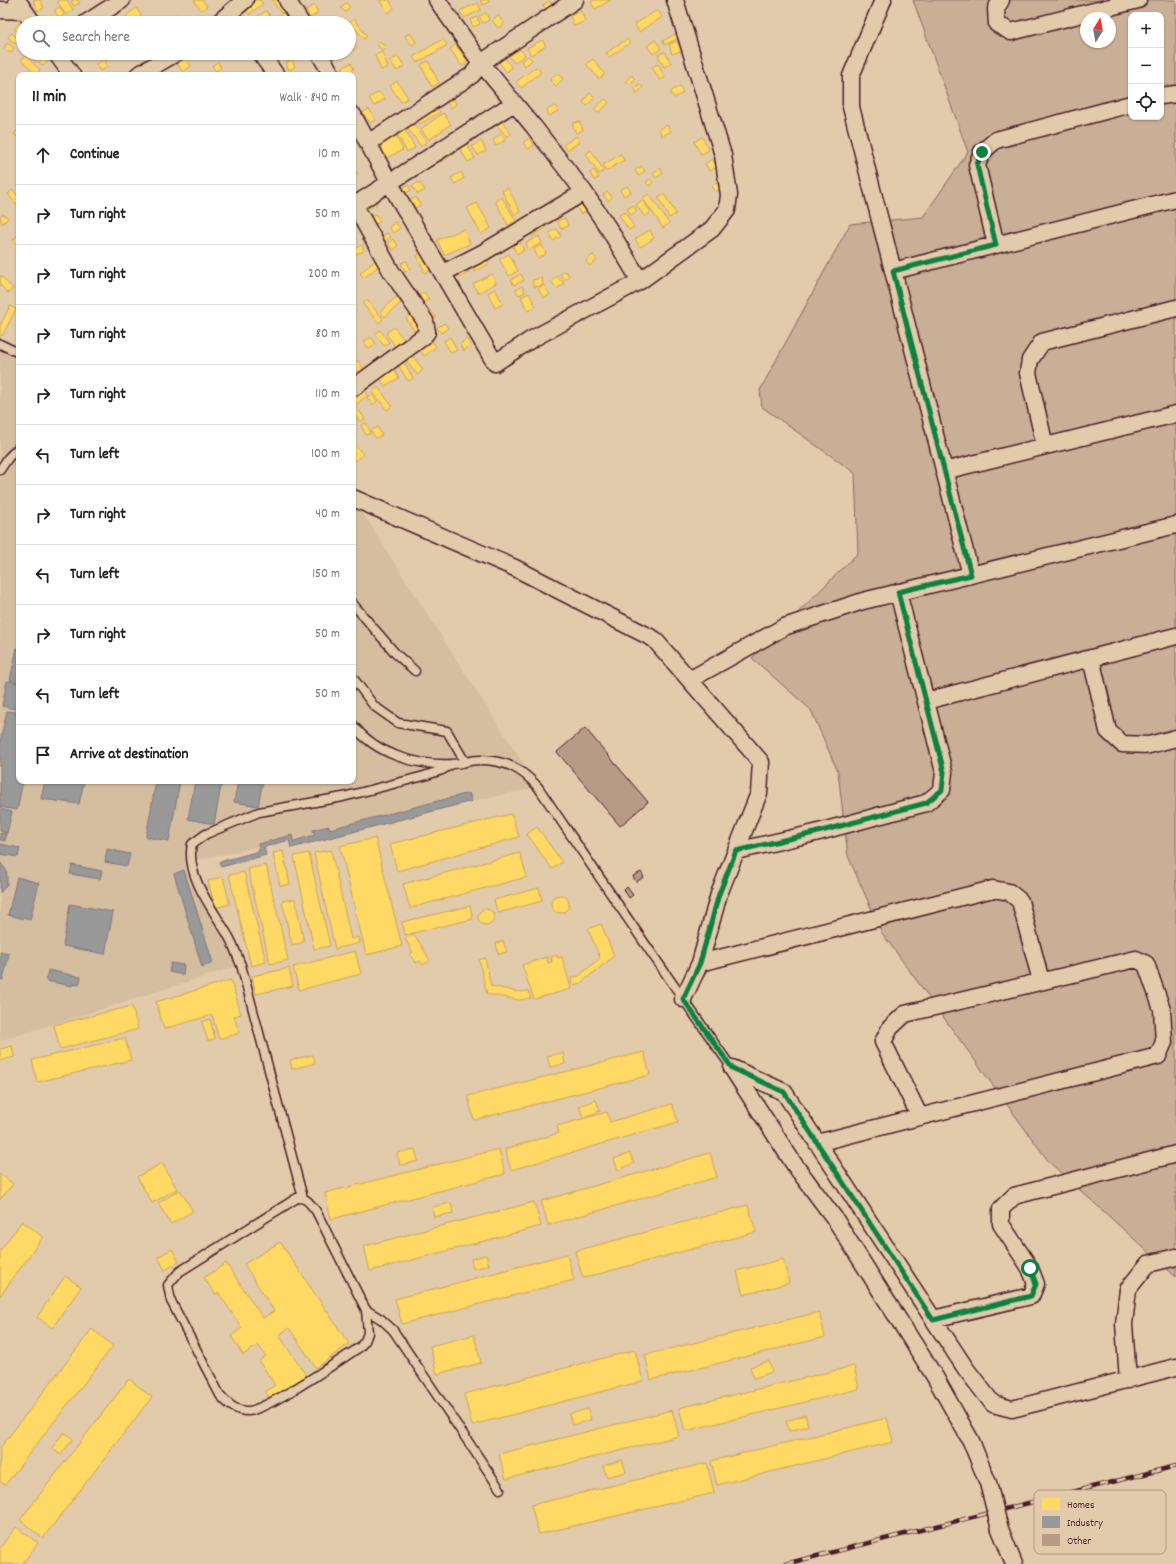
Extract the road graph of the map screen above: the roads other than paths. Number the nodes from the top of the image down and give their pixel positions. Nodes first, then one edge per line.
1 (122, 0) edge
2 (287, 0) edge
3 (436, 0) edge
4 (576, 0) edge
5 (675, 0) edge
6 (882, 0) edge
7 (1001, 0) edge
8 (1138, 0) edge
9 (238, 8) edge
10 (0, 10) edge
11 (25, 11) edge
12 (97, 16) edge
13 (227, 16) edge
14 (297, 16) edge
15 (61, 60) edge
16 (164, 60) edge
17 (265, 60) edge
18 (323, 60) edge
19 (481, 63) junction
20 (70, 72) edge
21 (143, 72) edge
22 (274, 72) edge
23 (330, 72) edge
24 (1176, 94) edge
25 (1164, 96) edge
26 (514, 104) junction
27 (1128, 105) edge
28 (356, 121) edge
29 (368, 143) junction
30 (389, 182) junction
31 (584, 192) junction
32 (1176, 199) edge
33 (356, 203) edge
34 (356, 208) edge
35 (996, 245) junction
36 (893, 271) junction
37 (443, 273) junction
38 (640, 280) junction
39 (1176, 308) edge
40 (0, 344) edge
41 (16, 351) edge
42 (356, 386) edge
43 (1176, 414) edge
44 (1045, 446) junction
45 (16, 450) edge
46 (0, 470) edge
47 (944, 471) junction
48 (356, 499) edge
49 (1176, 525) edge
50 (971, 575) junction
51 (898, 592) junction
52 (356, 607) edge
53 (1176, 636) edge
54 (1091, 658) junction
55 (415, 671) dead end
56 (691, 679) junction
57 (356, 682) edge
58 (926, 701) junction
59 (356, 728) edge
60 (1176, 738) edge
61 (465, 762) junction
62 (452, 764) junction
63 (736, 851) junction
64 (700, 963) junction
65 (1042, 981) junction
66 (683, 999) junction
67 (732, 1068) junction
68 (920, 1117) junction
69 (817, 1143) junction
70 (1176, 1154) edge
71 (303, 1198) junction
72 (1176, 1257) edge
73 (366, 1310) junction
74 (933, 1320) junction
75 (1176, 1368) edge
76 (1128, 1380) junction
77 (500, 1489) dead end
78 (1014, 1564) edge

1 - 12 street
2 - 14 street
3 - 19 street
4 - 19 street
5 - 38 street
6 - 36 street
7 - 8 street
9 - 13 street
10 - 11 street
15 - 20 street
16 - 21 street
17 - 22 street
18 - 23 street
19 - 26 street
19 - 29 street
24 - 25 street
26 - 30 street
26 - 31 street
27 - 35 street
28 - 29 street
29 - 30 street
30 - 33 street
30 - 37 street
31 - 37 street
31 - 38 street
32 - 35 street
34 - 42 street
35 - 36 street
36 - 47 street
37 - 38 street
39 - 44 street
40 - 41 lane
43 - 44 street
44 - 47 street
45 - 46 lane
47 - 50 street
48 - 56 street
49 - 50 street
50 - 51 street
51 - 56 street
51 - 58 street
52 - 55 lane
53 - 54 street
54 - 58 street
54 - 60 street
56 - 63 street
57 - 61 lane
58 - 63 street
59 - 62 lane
61 - 62 lane
61 - 66 lane
62 - 71 lane
63 - 64 street
64 - 65 street
64 - 66 street
65 - 68 street
65 - 68 street
66 - 67 lane
67 - 69 street
67 - 78 street, bridge
68 - 69 street
69 - 74 street
70 - 74 street
71 - 73 lane
71 - 73 lane
72 - 76 street
73 - 77 lane
74 - 76 street
75 - 76 street

